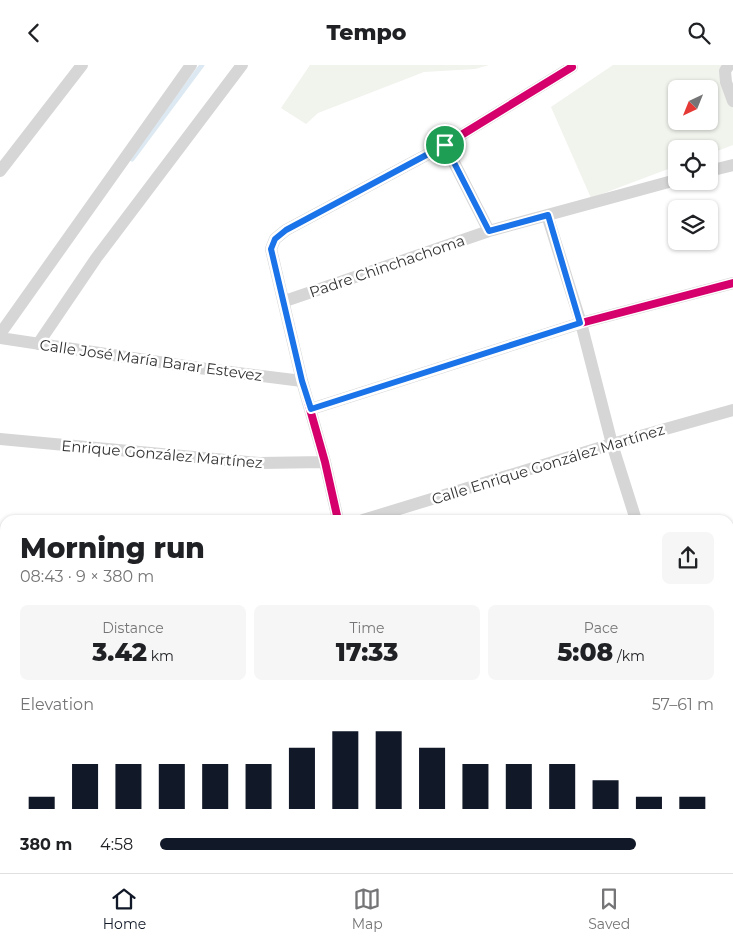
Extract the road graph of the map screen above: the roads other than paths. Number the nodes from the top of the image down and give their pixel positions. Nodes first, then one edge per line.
1 (82, 65) edge
2 (191, 65) edge
3 (242, 65) edge
4 (572, 67) dead end
5 (727, 68) edge
6 (733, 101) edge
7 (445, 145) junction
8 (733, 165) edge
9 (718, 169) edge
10 (0, 171) edge
11 (668, 182) edge
12 (548, 215) junction
13 (489, 231) junction
14 (733, 283) edge
15 (285, 301) junction
16 (580, 323) junction
17 (0, 334) edge
18 (0, 338) edge
19 (38, 344) junction
20 (302, 381) junction
21 (311, 409) junction
22 (733, 410) edge
23 (0, 439) edge
24 (612, 444) junction
25 (325, 461) junction
26 (337, 515) edge
27 (379, 515) edge
28 (634, 515) edge
29 (0, 806) edge
30 (0, 825) edge
31 (0, 864) edge

1 - 10 street
2 - 17 street
3 - 19 street
4 - 7 street
5 - 6 street
7 - 13 street
7 - 15 street
8 - 9 street
11 - 12 street, Padre Chinchachoma
12 - 13 street, Padre Chinchachoma
12 - 16 street
13 - 15 street, Padre Chinchachoma
14 - 16 street
15 - 20 street
16 - 21 street
16 - 24 street
18 - 19 street, Calle José María Barar Estevez
19 - 20 street, Calle José María Barar Estevez
20 - 21 street
21 - 25 street
22 - 24 street, Calle Enrique González Martínez
23 - 25 street, Enrique González Martínez
24 - 27 street, Calle Enrique González Martínez
24 - 28 street
25 - 26 street
29 - 30 street
30 - 31 street

